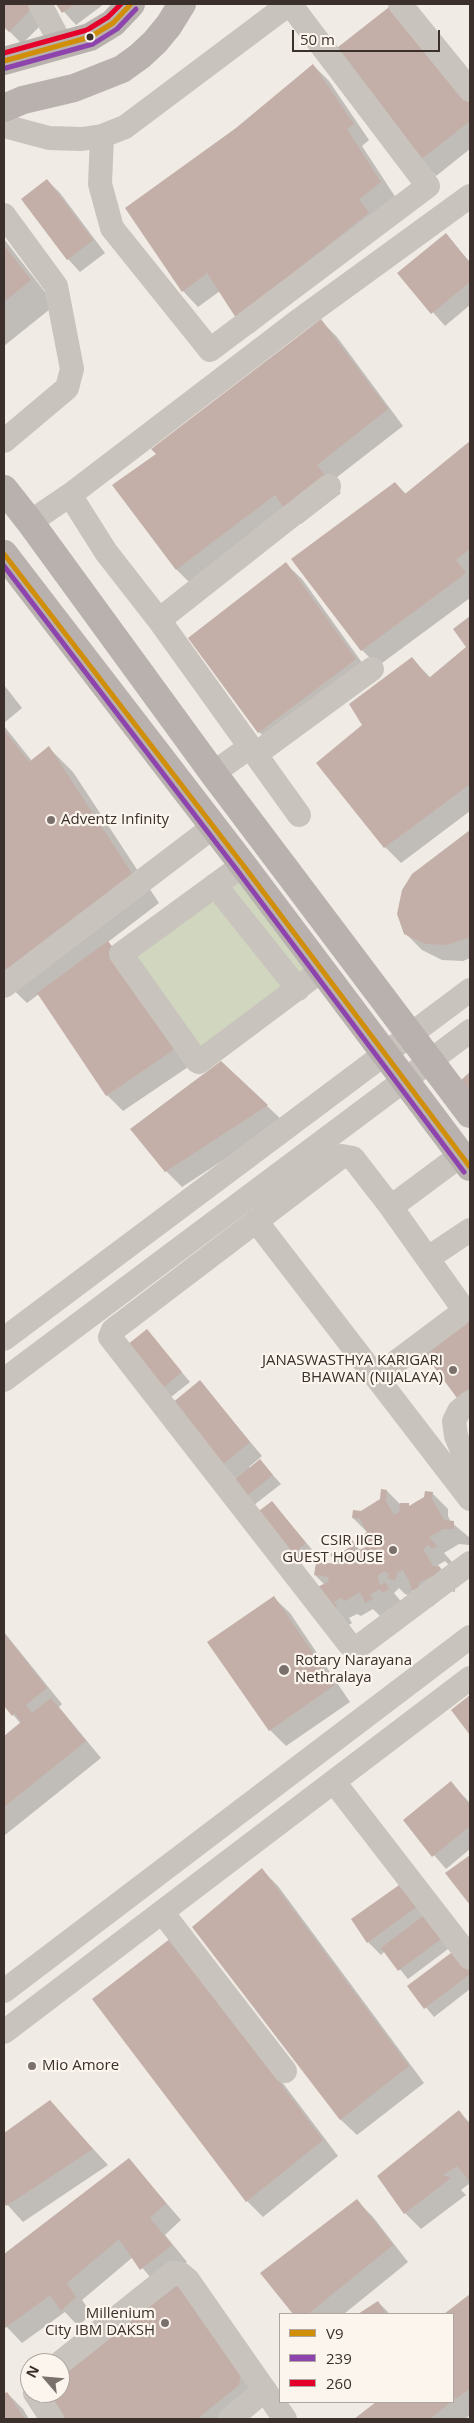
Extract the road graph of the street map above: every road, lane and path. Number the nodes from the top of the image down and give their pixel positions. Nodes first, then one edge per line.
1 (40, 4) edge
2 (131, 4) edge
3 (182, 4) edge
4 (290, 4) edge
5 (400, 4) edge
6 (62, 46) junction
7 (4, 62) edge
8 (470, 90) edge
9 (4, 108) edge
10 (4, 126) edge
11 (102, 136) junction
12 (470, 196) edge
13 (4, 215) edge
14 (4, 441) edge
15 (330, 486) dead end
16 (4, 490) edge
17 (70, 495) junction
18 (30, 522) junction
19 (4, 554) edge
20 (159, 620) junction
21 (372, 669) dead end
22 (253, 751) junction
23 (213, 773) junction
24 (299, 815) dead end
25 (213, 827) junction
26 (243, 865) junction
27 (215, 885) junction
28 (322, 970) junction
29 (4, 986) edge
30 (298, 989) junction
31 (470, 990) edge
32 (470, 1032) edge
33 (410, 1035) junction
34 (385, 1054) junction
35 (430, 1062) junction
36 (405, 1080) junction
37 (470, 1114) edge
38 (466, 1161) edge
39 (391, 1207) junction
40 (256, 1222) junction
41 (470, 1230) edge
42 (428, 1258) junction
43 (4, 1340) edge
44 (376, 1377) junction
45 (4, 1380) edge
46 (470, 1402) edge
47 (470, 1469) edge
48 (470, 1498) edge
49 (470, 1563) edge
50 (470, 1638) edge
51 (470, 1678) edge
52 (334, 1782) junction
53 (265, 1793) junction
54 (282, 1821) junction
55 (162, 1912) junction
56 (470, 1958) edge
57 (4, 1991) edge
58 (4, 2032) edge
59 (285, 2071) dead end
60 (70, 2355) edge
61 (266, 2390) junction
62 (42, 2403) edge
63 (52, 2419) edge
64 (230, 2419) edge
65 (285, 2419) edge

1 - 6 street
2 - 6 main road
3 - 9 main road
4 - 11 street
4 - 11 street
5 - 8 street
6 - 7 main road
10 - 11 street
12 - 17 street
13 - 14 street
15 - 20 street
16 - 18 main road
17 - 18 street
17 - 20 street
18 - 23 main road
19 - 25 main road
20 - 22 street
21 - 22 street
22 - 23 street
22 - 24 street
23 - 33 main road
25 - 26 main road
25 - 29 street
26 - 27 street
26 - 28 main road
27 - 30 street
27 - 30 street
28 - 30 street
28 - 34 main road
31 - 33 street
32 - 35 street
33 - 34 street
33 - 35 main road
34 - 36 main road
34 - 43 street
35 - 36 street
35 - 37 main road
36 - 38 main road
36 - 45 street
38 - 39 street
39 - 40 street
39 - 42 street
40 - 44 street
40 - 49 street
41 - 42 street
42 - 44 street
44 - 48 street
46 - 47 street
50 - 53 street
51 - 52 street
52 - 54 street
52 - 56 street
53 - 54 street
53 - 57 street
54 - 55 street
55 - 58 street
55 - 59 street
60 - 61 street
61 - 64 street
61 - 65 street
62 - 63 street

